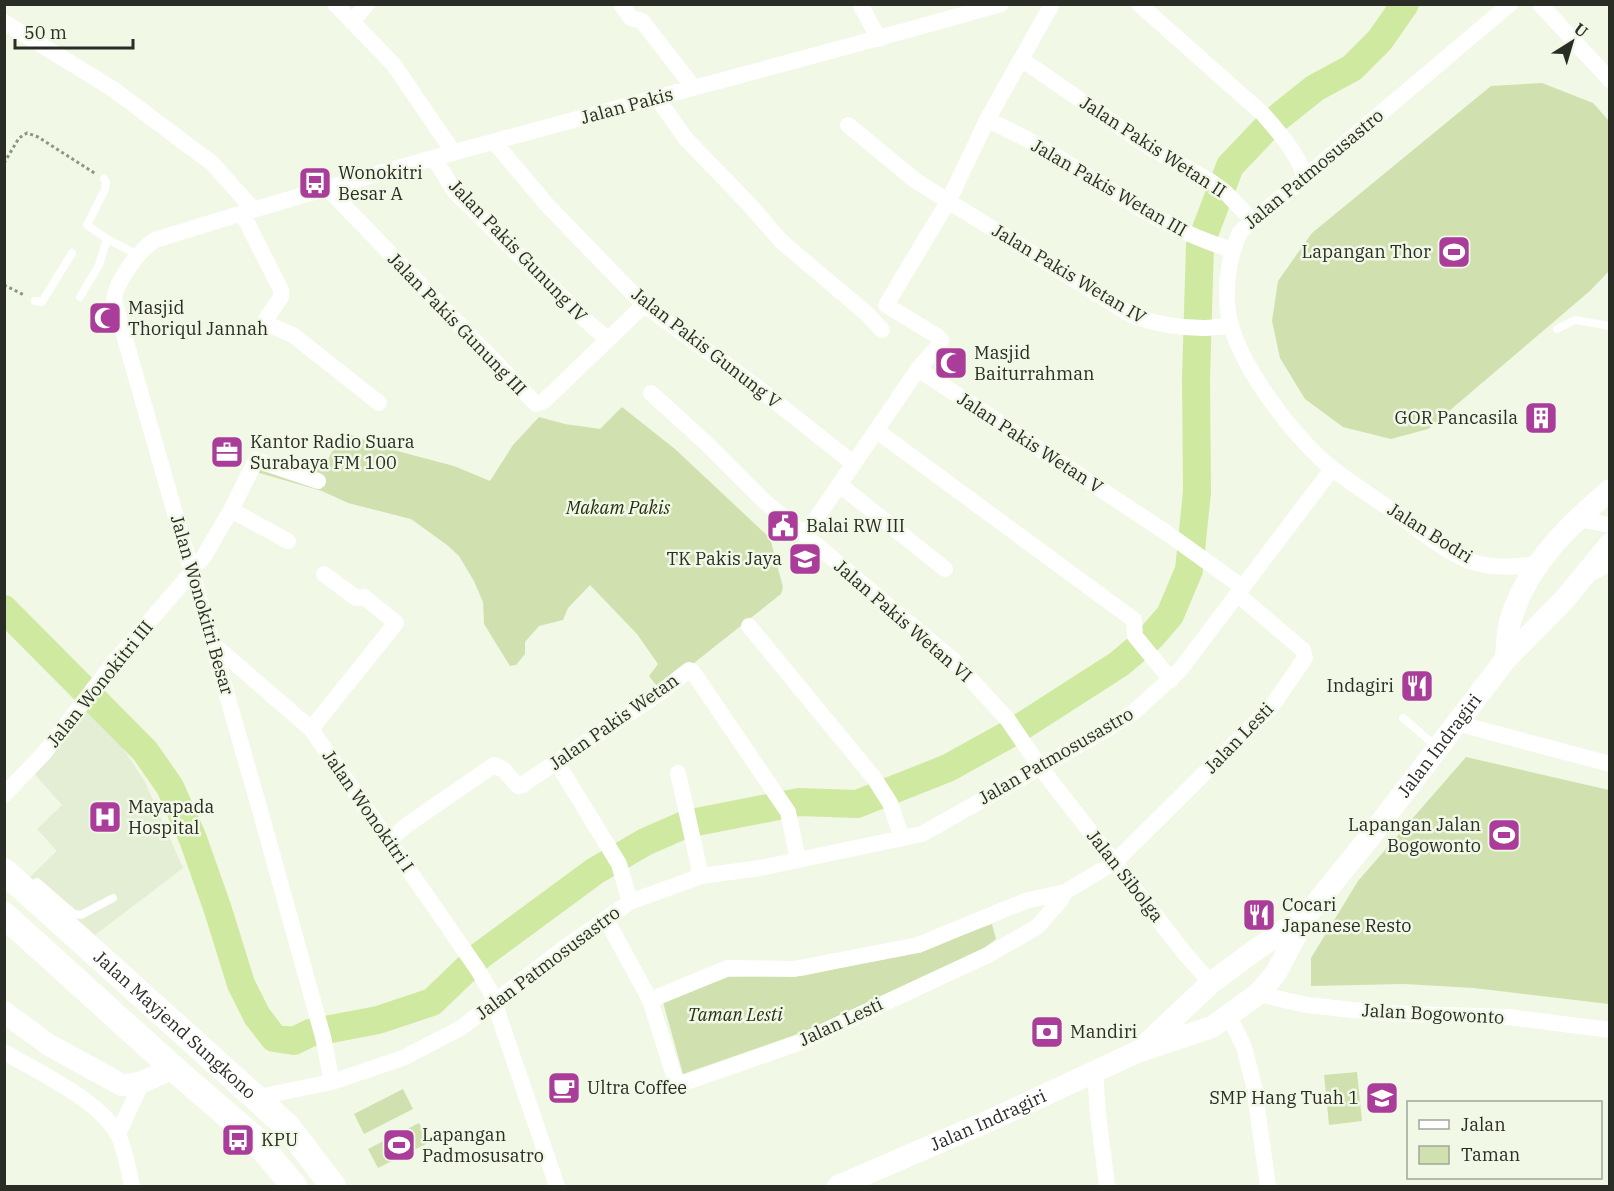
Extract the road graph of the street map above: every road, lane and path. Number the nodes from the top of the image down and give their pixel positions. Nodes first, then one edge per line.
1 (335, 4) edge
2 (367, 4) edge
3 (621, 4) edge
4 (860, 4) edge
5 (1000, 4) edge
6 (1052, 4) edge
7 (1139, 4) edge
8 (1510, 4) edge
9 (1539, 4) edge
10 (4, 22) edge
11 (352, 22) junction
12 (879, 39) junction
13 (1021, 59) junction
14 (1610, 80) edge
15 (694, 87) junction
16 (657, 98) junction
17 (987, 120) junction
18 (848, 125) dead end
19 (494, 142) junction
20 (454, 153) junction
21 (434, 158) junction
22 (4, 163) edge
23 (1304, 177) junction
24 (104, 179) joint
25 (327, 188) junction
26 (949, 200) junction
27 (248, 211) junction
28 (1252, 220) junction
29 (107, 239) junction
30 (1233, 250) junction
31 (72, 253) dead end
32 (140, 256) junction
33 (4, 285) edge
34 (80, 297) dead end
35 (34, 301) joint
36 (644, 305) junction
37 (886, 305) junction
38 (1231, 326) junction
39 (1610, 327) edge
40 (1557, 329) dead end
41 (608, 340) junction
42 (918, 369) junction
43 (651, 393) dead end
44 (379, 403) dead end
45 (877, 431) junction
46 (854, 464) junction
47 (1332, 469) junction
48 (318, 481) dead end
49 (840, 485) junction
50 (1610, 490) edge
51 (231, 510) junction
52 (1576, 519) junction
53 (1610, 525) edge
54 (805, 535) junction
55 (288, 541) dead end
56 (1610, 544) edge
57 (1538, 564) junction
58 (945, 568) dead end
59 (1610, 568) edge
60 (192, 569) junction
61 (324, 574) dead end
62 (1240, 591) junction
63 (1564, 600) junction
64 (749, 626) dead end
65 (214, 645) junction
66 (1506, 658) junction
67 (1171, 680) junction
68 (1403, 718) dead end
69 (1456, 723) junction
70 (311, 729) junction
71 (1437, 748) junction
72 (557, 763) junction
73 (1610, 764) edge
74 (1040, 767) junction
75 (678, 772) dead end
76 (4, 795) edge
77 (902, 838) junction
78 (388, 841) junction
79 (798, 860) junction
80 (1115, 862) junction
81 (4, 871) edge
82 (701, 876) junction
83 (1065, 892) junction
84 (113, 898) dead end
85 (630, 902) junction
86 (4, 915) edge
87 (1306, 916) junction
88 (606, 919) junction
89 (73, 922) junction
90 (1211, 983) junction
91 (1258, 994) junction
92 (650, 1000) junction
93 (495, 1001) junction
94 (4, 1012) edge
95 (1229, 1016) junction
96 (1610, 1030) edge
97 (4, 1052) edge
98 (1137, 1052) junction
99 (173, 1068) junction
100 (1095, 1072) junction
101 (142, 1082) junction
102 (332, 1082) junction
103 (254, 1098) junction
104 (118, 1134) junction
105 (132, 1186) edge
106 (294, 1186) edge
107 (333, 1186) edge
108 (557, 1186) edge
109 (838, 1186) edge
110 (1107, 1186) edge
111 (1268, 1186) edge

1 - 11 street
2 - 11 street
3 - 15 street
4 - 12 street
5 - 12 street, Jalan Pakis
6 - 13 street
7 - 23 street
8 - 23 street, Jalan Patmosusastro
9 - 14 street
10 - 27 street
11 - 20 street
12 - 15 street, Jalan Pakis
13 - 17 street
13 - 28 street, Jalan Pakis Wetan II
15 - 16 street, Jalan Pakis
16 - 19 street, Jalan Pakis
16 - 37 street
17 - 26 street
17 - 30 street, Jalan Pakis Wetan III
18 - 26 street, Jalan Pakis Wetan IV
19 - 20 street, Jalan Pakis
19 - 36 street, Jalan Pakis Gunung V
20 - 21 street, Jalan Pakis
21 - 25 street, Jalan Pakis
21 - 41 street, Jalan Pakis Gunung IV
22 - 24 path
23 - 28 street, Jalan Patmosusastro
24 - 29 lane
25 - 27 street, Jalan Pakis
25 - 41 street, Jalan Pakis Gunung III
26 - 37 street
26 - 38 street, Jalan Pakis Wetan IV
27 - 32 street, Jalan Wonokitri Besar
27 - 44 street
28 - 30 street, Jalan Patmosusastro
29 - 32 lane
29 - 34 lane
30 - 38 street, Jalan Patmosusastro
31 - 35 lane
32 - 60 street, Jalan Wonokitri Besar
33 - 35 path
36 - 41 street, Jalan Pakis Gunung III
36 - 46 street, Jalan Pakis Gunung V
37 - 42 street
38 - 47 street, Jalan Patmosusastro
39 - 40 lane
42 - 45 street
42 - 62 street, Jalan Pakis Wetan V
43 - 54 street, Jalan Pakis Wetan VI
45 - 46 street
45 - 67 street
46 - 49 street
47 - 57 street, Jalan Bodri
47 - 62 street, Jalan Patmosusastro
48 - 51 street, Jalan Wonokitri III
49 - 54 street
49 - 58 street
50 - 52 street
51 - 55 street
51 - 60 street, Jalan Wonokitri III
52 - 53 street
52 - 57 street
54 - 74 street, Jalan Pakis Wetan VI
56 - 63 street, Jalan Indragiri
57 - 66 street
59 - 63 lane
60 - 65 street, Jalan Wonokitri Besar
60 - 76 street, Jalan Wonokitri III
61 - 70 street
62 - 67 street, Jalan Patmosusastro
62 - 80 street, Jalan Lesti
63 - 66 street, Jalan Indragiri
64 - 77 street
65 - 70 street, Jalan Wonokitri I
65 - 102 street, Jalan Wonokitri Besar
66 - 69 street, Jalan Indragiri
67 - 74 street, Jalan Patmosusastro
68 - 71 lane
69 - 71 street, Jalan Indragiri
69 - 73 street
70 - 78 street, Jalan Wonokitri I
71 - 87 street, Jalan Indragiri
72 - 78 street, Jalan Pakis Wetan
72 - 79 street, Jalan Pakis Wetan
72 - 85 street
74 - 77 street, Jalan Patmosusastro
74 - 80 street, Jalan Sibolga
75 - 82 street
77 - 79 street, Jalan Patmosusastro
78 - 93 street, Jalan Wonokitri I
79 - 82 street, Jalan Patmosusastro
80 - 83 street, Jalan Lesti
80 - 90 street, Jalan Sibolga
81 - 89 main road, Jalan Mayjend Sungkono
82 - 85 street, Jalan Patmosusastro
83 - 92 street, Jalan Lesti
83 - 92 street, Jalan Lesti
84 - 89 lane
85 - 88 street, Jalan Patmosusastro
86 - 99 main road, Jalan Mayjend Sungkono
87 - 90 street, Jalan Indragiri
87 - 91 street, Jalan Indragiri
88 - 92 street, Jalan Lesti
88 - 93 street, Jalan Patmosusastro
89 - 103 main road, Jalan Mayjend Sungkono
90 - 98 street, Jalan Indragiri
91 - 95 street, Jalan Indragiri
91 - 96 street, Jalan Bogowonto
93 - 102 street, Jalan Patmosusastro
93 - 108 street, Jalan Wonokitri I
94 - 101 street
95 - 98 street, Jalan Indragiri
95 - 111 street
97 - 104 street
98 - 100 street, Jalan Indragiri
99 - 101 street
99 - 106 main road, Jalan Mayjend Sungkono
100 - 109 street, Jalan Indragiri
100 - 110 street
101 - 104 street
102 - 103 street, Jalan Patmosusastro
103 - 107 main road, Jalan Mayjend Sungkono
104 - 105 street

